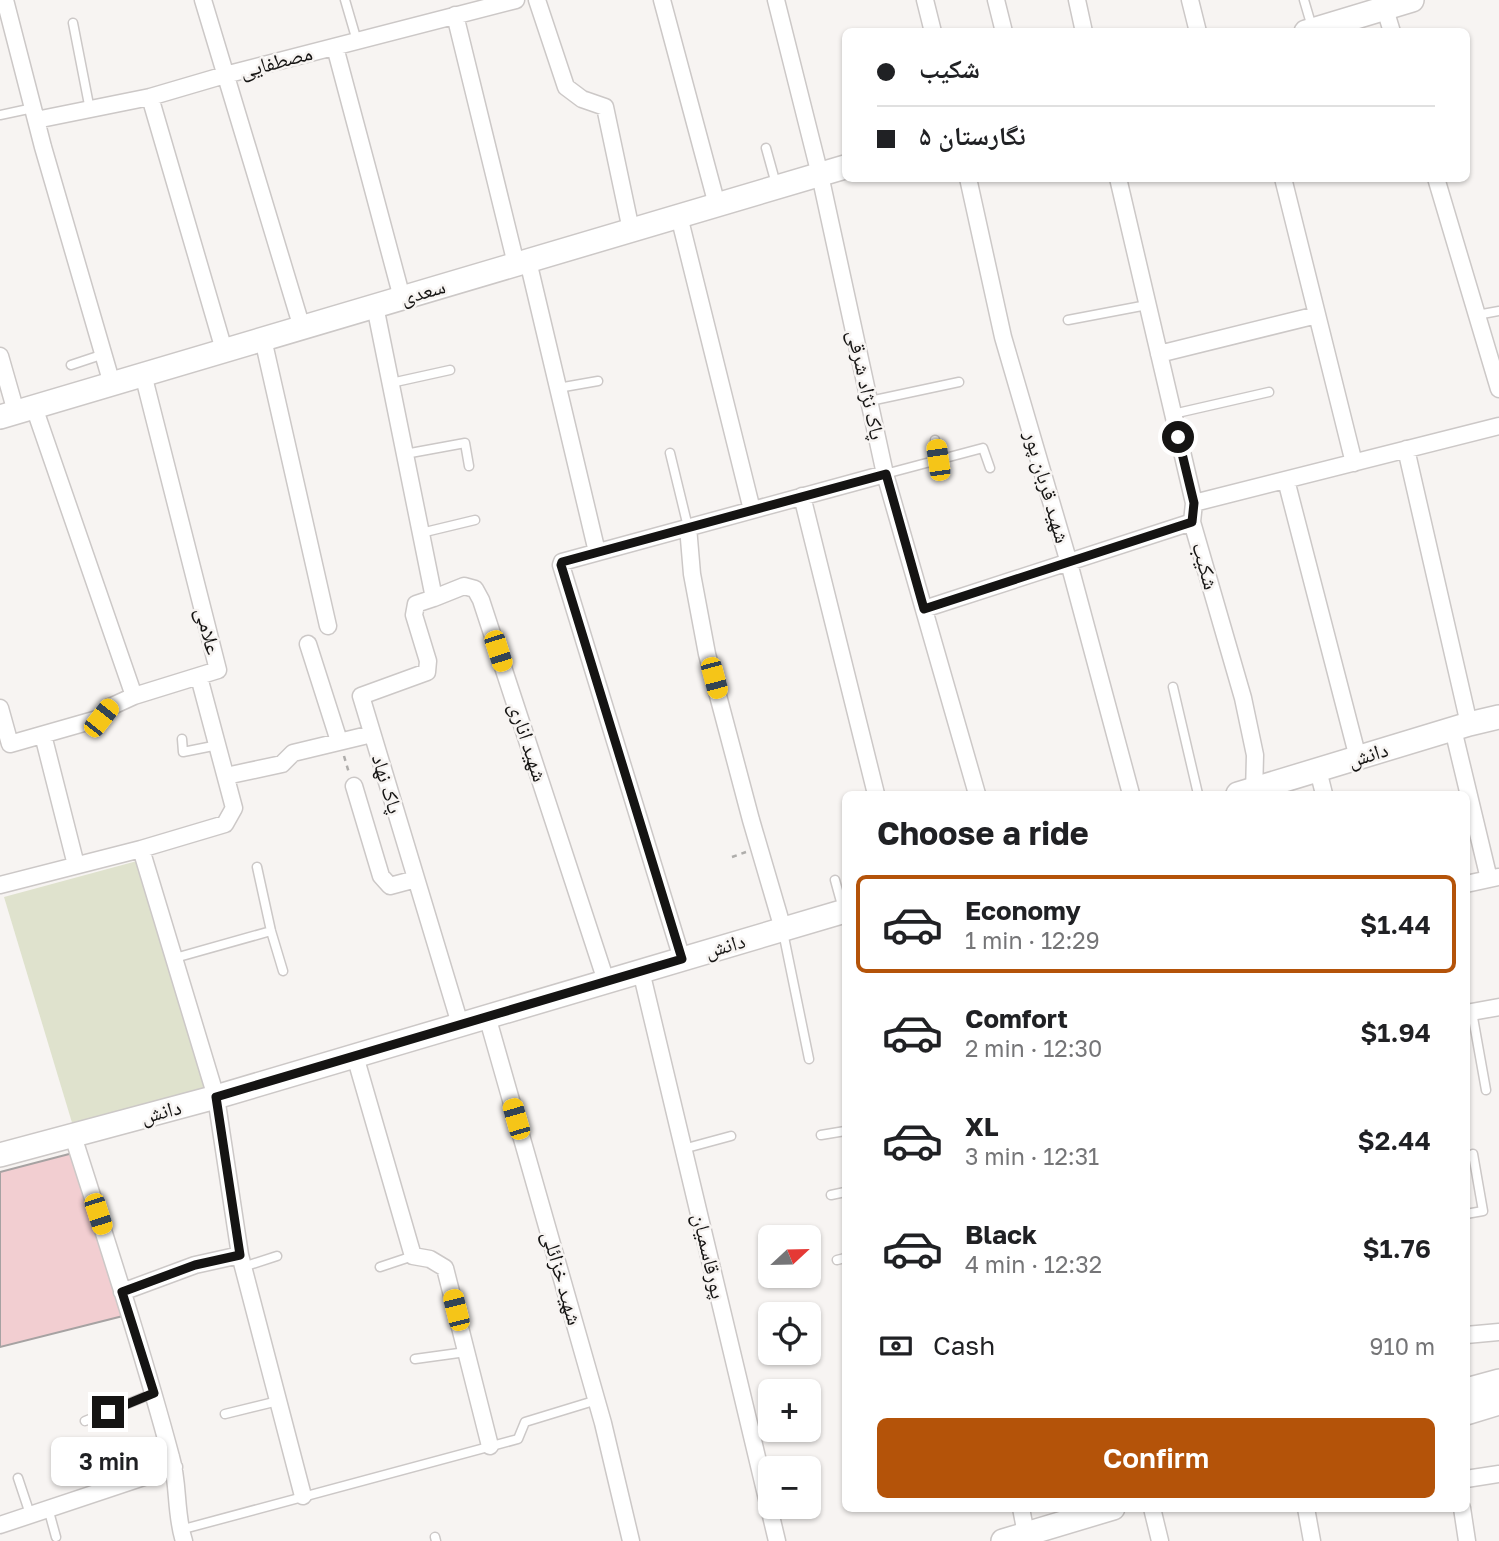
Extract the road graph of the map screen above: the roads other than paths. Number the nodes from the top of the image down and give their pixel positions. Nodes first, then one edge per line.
1 (5, 0) edge
2 (202, 0) edge
3 (345, 0) edge
4 (516, 0) edge
5 (537, 0) edge
6 (662, 0) edge
7 (776, 0) edge
8 (925, 0) edge
9 (996, 0) edge
10 (1077, 0) edge
11 (1191, 0) edge
12 (1304, 0) edge
13 (1412, 0) edge
14 (495, 3) edge
15 (1385, 9) junction
16 (455, 15) junction
17 (73, 23) dead end
18 (932, 28) edge
19 (1003, 28) edge
20 (1083, 28) edge
21 (1197, 28) edge
22 (1309, 28) edge
23 (1319, 28) edge
24 (1391, 28) edge
25 (357, 41) junction
26 (335, 47) junction
27 (225, 75) junction
28 (150, 97) junction
29 (90, 110) junction
30 (34, 114) junction
31 (0, 115) edge
32 (766, 148) dead end
33 (842, 168) edge
34 (820, 175) junction
35 (969, 182) edge
36 (1119, 182) edge
37 (1284, 182) edge
38 (1437, 182) edge
39 (776, 187) junction
40 (717, 205) junction
41 (678, 216) junction
42 (631, 230) junction
43 (522, 262) junction
44 (402, 298) junction
45 (1147, 305) junction
46 (375, 306) junction
47 (1499, 311) edge
48 (1317, 315) junction
49 (1477, 315) junction
50 (1068, 320) dead end
51 (302, 328) junction
52 (263, 339) junction
53 (224, 350) junction
54 (104, 354) junction
55 (1159, 354) junction
56 (0, 356) edge
57 (71, 365) dead end
58 (450, 370) dead end
59 (144, 374) junction
60 (598, 380) dead end
61 (959, 382) dead end
62 (391, 383) junction
63 (112, 384) junction
64 (558, 388) junction
65 (1499, 389) edge
66 (1269, 392) dead end
67 (870, 401) junction
68 (17, 412) edge
69 (1173, 414) junction
70 (1499, 426) edge
71 (935, 440) dead end
72 (1406, 449) junction
73 (670, 453) dead end
74 (405, 454) junction
75 (938, 460) junction
76 (1354, 463) junction
77 (469, 466) dead end
78 (990, 468) dead end
79 (886, 474) junction
80 (1286, 480) junction
81 (802, 496) junction
82 (1194, 503) junction
83 (752, 510) junction
84 (475, 520) dead end
85 (1192, 522) junction
86 (688, 527) junction
87 (421, 533) junction
88 (597, 552) junction
89 (1069, 563) junction
90 (434, 598) junction
91 (924, 609) junction
92 (328, 626) dead end
93 (308, 644) dead end
94 (199, 677) junction
95 (1173, 687) dead end
96 (134, 696) junction
97 (0, 708) edge
98 (1499, 717) edge
99 (1461, 726) junction
100 (372, 734) junction
101 (43, 735) junction
102 (182, 739) dead end
103 (339, 741) junction
104 (218, 745) junction
105 (1358, 758) junction
106 (1318, 770) junction
107 (226, 776) junction
108 (354, 786) road end
109 (875, 791) edge
110 (976, 791) edge
111 (1129, 791) edge
112 (1197, 791) edge
113 (1249, 791) edge
114 (1255, 791) edge
115 (1323, 791) edge
116 (141, 849) junction
117 (76, 865) junction
118 (257, 867) dead end
119 (1494, 878) edge
120 (416, 879) junction
121 (835, 880) dead end
122 (1470, 883) edge
123 (0, 885) edge
124 (842, 904) edge
125 (842, 912) edge
126 (783, 929) junction
127 (271, 931) junction
128 (175, 958) junction
129 (682, 959) junction
130 (283, 971) dead end
131 (641, 971) junction
132 (606, 981) junction
133 (1499, 1007) edge
134 (1470, 1013) edge
135 (487, 1017) junction
136 (1470, 1018) edge
137 (460, 1024) junction
138 (355, 1056) junction
139 (809, 1059) dead end
140 (1486, 1090) dead end
141 (216, 1097) junction
142 (842, 1132) edge
143 (821, 1135) dead end
144 (74, 1136) junction
145 (731, 1136) dead end
146 (683, 1149) junction
147 (1473, 1154) dead end
148 (0, 1155) edge
149 (842, 1193) edge
150 (831, 1195) dead end
151 (1470, 1213) edge
152 (277, 1256) dead end
153 (413, 1256) junction
154 (241, 1261) junction
155 (380, 1267) dead end
156 (122, 1292) junction
157 (1499, 1332) edge
158 (1470, 1335) edge
159 (466, 1352) junction
160 (415, 1359) dead end
161 (1499, 1381) edge
162 (1470, 1389) edge
163 (154, 1393) junction
164 (597, 1400) junction
165 (278, 1401) junction
166 (1499, 1403) edge
167 (1470, 1412) edge
168 (225, 1413) dead end
169 (85, 1421) dead end
170 (489, 1446) junction
171 (758, 1462) edge
172 (174, 1467) junction
173 (1499, 1475) edge
174 (18, 1478) dead end
175 (1470, 1479) edge
176 (303, 1496) junction
177 (48, 1508) junction
178 (1024, 1512) edge
179 (1102, 1512) edge
180 (1153, 1512) edge
181 (1307, 1512) edge
182 (1463, 1512) edge
183 (30, 1514) junction
184 (772, 1519) edge
185 (0, 1525) edge
186 (182, 1535) edge
187 (1038, 1535) edge
188 (55, 1537) dead end
189 (631, 1541) edge
190 (777, 1541) edge
191 (1003, 1541) edge
192 (1160, 1541) edge
193 (1312, 1541) edge
194 (1467, 1541) edge

1 - 30 street
2 - 27 street
3 - 25 lane
4 - 14 street, مصطفایی
5 - 42 street
6 - 40 street
7 - 34 street, پاک نژاد شرقی
8 - 18 street
9 - 19 street
10 - 20 street
11 - 21 street
12 - 22 lane
13 - 15 street
14 - 16 street, مصطفایی
15 - 23 street
15 - 24 street
16 - 25 street, مصطفایی
16 - 43 street
17 - 29 lane
25 - 26 street, مصطفایی
26 - 27 street, مصطفایی
26 - 44 street
27 - 28 street, مصطفایی
27 - 51 street
28 - 29 street, مصطفایی
28 - 53 street
29 - 30 street, مصطفایی
30 - 31 lane
30 - 54 street
32 - 39 lane
33 - 34 street, سعدی
34 - 39 street, سعدی
34 - 67 street, پاک نژاد شرقی
35 - 89 street, شهید قربان پور
36 - 45 street, شکیب
37 - 48 street
38 - 49 street
39 - 40 street, سعدی
40 - 41 street, سعدی
41 - 42 street, سعدی
41 - 83 street
42 - 43 street, سعدی
43 - 44 street, سعدی
43 - 64 street
44 - 46 street, سعدی
45 - 50 lane
45 - 55 street, شکیب
46 - 51 street, سعدی
46 - 62 street
47 - 49 lane
48 - 55 street
48 - 76 street
49 - 65 street
51 - 52 street, سعدی
52 - 53 street, سعدی
52 - 92 street
53 - 59 street, سعدی
54 - 57 lane
54 - 63 street
55 - 69 street, شکیب
56 - 68 street
58 - 62 lane
59 - 63 street, سعدی
59 - 94 street, علامی
60 - 64 lane
61 - 67 lane
62 - 74 street
63 - 68 street, سعدی
64 - 88 street
66 - 69 lane
67 - 79 street, پاک نژاد شرقی
68 - 96 street
69 - 82 street, شکیب
70 - 72 street
71 - 75 lane
72 - 76 street
72 - 99 street
73 - 86 lane
74 - 77 lane
74 - 87 street
75 - 78 lane
75 - 79 lane
76 - 80 street
79 - 81 street
79 - 91 street, پاک نژاد شرقی
80 - 82 street
80 - 105 street
81 - 83 street
81 - 109 street
82 - 85 street, شکیب
83 - 86 street
84 - 87 lane
85 - 89 street
85 - 113 street, شکیب
86 - 88 street
86 - 126 street
87 - 90 street
88 - 129 street
89 - 91 street
89 - 111 street, شهید قربان پور
90 - 100 street, پاک نهاد
90 - 132 street, شهید اناری
91 - 110 street, پاک نژاد شرقی
93 - 103 street
94 - 96 street, علامی
94 - 104 street
95 - 112 lane
96 - 101 street, علامی
97 - 101 street, علامی
98 - 99 street, دانش
99 - 105 street, دانش
99 - 119 street
100 - 103 street
100 - 120 street, پاک نهاد
101 - 117 street
102 - 104 lane
103 - 107 street
104 - 107 street
105 - 106 street, دانش
106 - 114 street, دانش
106 - 115 street
107 - 116 street
108 - 120 street
116 - 117 street
116 - 128 street
117 - 123 street
118 - 127 lane
119 - 122 street
120 - 137 street, پاک نهاد
121 - 124 lane
125 - 126 street, دانش
126 - 129 street, دانش
126 - 139 lane
127 - 128 lane
127 - 130 lane
128 - 141 street
129 - 131 street, دانش
131 - 132 street, دانش
131 - 146 street, پورقاسمیان
132 - 135 street, دانش
133 - 134 street
135 - 137 street, دانش
135 - 164 street, شهید خزائلی
136 - 140 lane
137 - 138 street, دانش
138 - 141 street, دانش
138 - 153 street
141 - 144 street, دانش
141 - 154 street
142 - 143 lane
144 - 148 street, دانش
144 - 156 street
145 - 146 lane
146 - 171 street, پورقاسمیان
147 - 151 lane
149 - 150 lane
152 - 154 lane
153 - 155 lane
153 - 159 street
154 - 156 street
154 - 165 street
156 - 163 street
157 - 158 street
159 - 160 lane
159 - 170 street
161 - 162 street
163 - 169 lane
163 - 172 street
164 - 170 lane
164 - 189 street, شهید خزائلی
165 - 168 lane
165 - 176 street
166 - 167 street
170 - 176 lane
172 - 177 street
172 - 186 street
173 - 175 street
174 - 183 lane
176 - 186 lane
177 - 183 street
177 - 188 lane
178 - 187 street
179 - 187 street
180 - 192 street
181 - 193 street
182 - 194 street
183 - 185 street
184 - 190 street, پورقاسمیان
187 - 191 street

